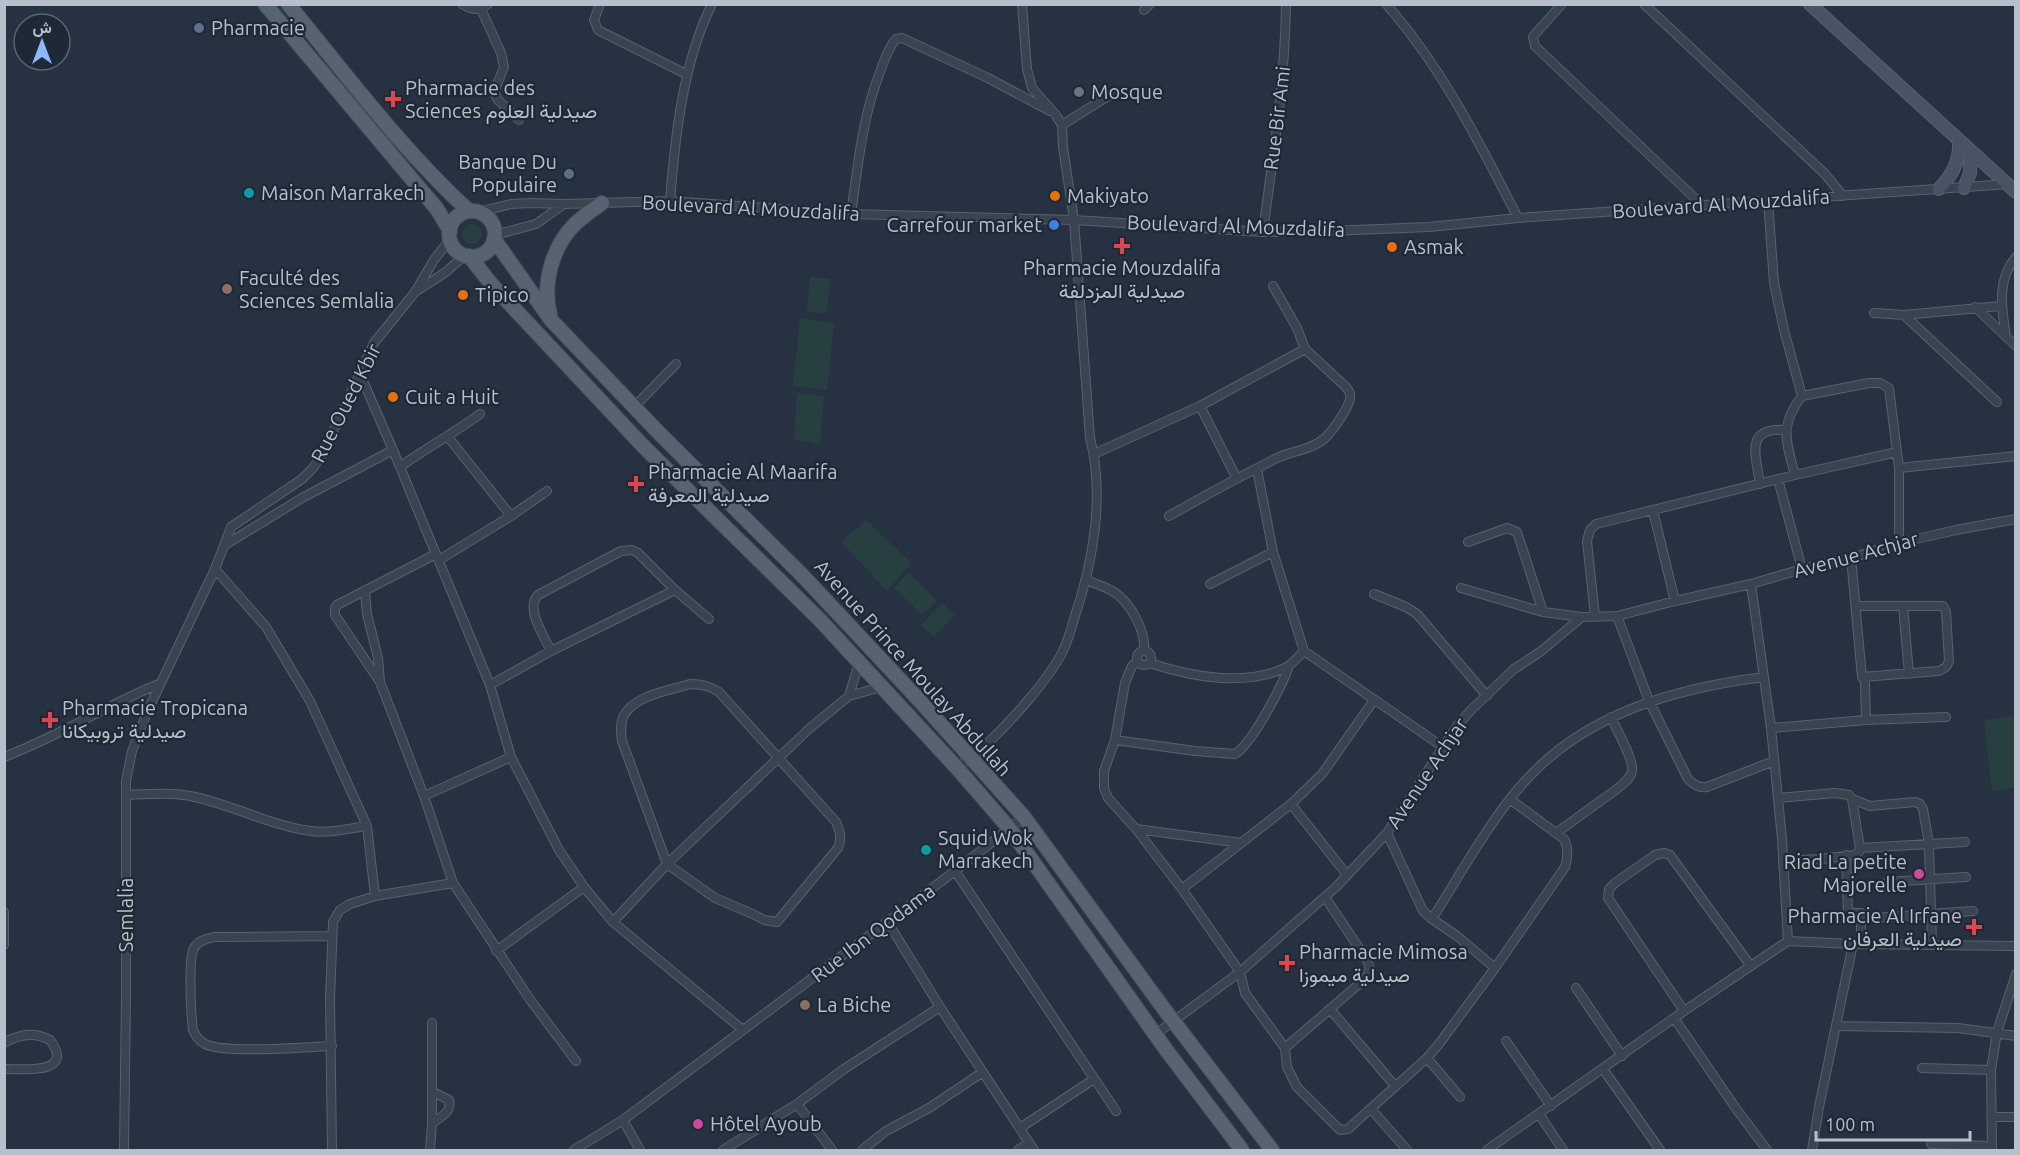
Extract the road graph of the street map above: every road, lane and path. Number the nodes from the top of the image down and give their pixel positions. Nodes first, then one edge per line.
1 (265, 4) edge
2 (288, 4) edge
3 (462, 4) edge
4 (600, 4) edge
5 (712, 4) edge
6 (1022, 4) edge
7 (1286, 4) edge
8 (1386, 4) edge
9 (1810, 4) edge
10 (1646, 5) edge
11 (1556, 6) edge
12 (484, 7) edge
13 (686, 74) junction
14 (1113, 93) dead end
15 (1055, 114) junction
16 (519, 120) dead end
17 (1062, 125) junction
18 (1959, 142) junction
19 (1971, 153) junction
20 (2013, 187) edge
21 (1964, 188) junction
22 (1939, 189) junction
23 (1843, 196) junction
24 (670, 201) junction
25 (1768, 201) junction
26 (602, 202) junction
27 (564, 204) junction
28 (1702, 205) junction
29 (474, 212) junction
30 (851, 214) junction
31 (1518, 218) junction
32 (1074, 220) junction
33 (1263, 232) junction
34 (450, 235) junction
35 (495, 237) junction
36 (467, 256) junction
37 (2016, 257) edge
38 (1273, 286) dead end
39 (415, 292) junction
40 (2001, 306) junction
41 (1975, 307) junction
42 (1874, 313) dead end
43 (1904, 315) junction
44 (551, 320) junction
45 (2006, 337) junction
46 (2016, 346) edge
47 (1305, 349) junction
48 (676, 364) dead end
49 (360, 374) junction
50 (1803, 396) junction
51 (1997, 402) dead end
52 (1200, 406) junction
53 (634, 407) junction
54 (480, 414) dead end
55 (1785, 430) junction
56 (448, 437) junction
57 (393, 450) junction
58 (1898, 452) junction
59 (1094, 454) junction
60 (2016, 456) edge
61 (400, 467) junction
62 (1899, 468) junction
63 (1257, 469) junction
64 (1795, 475) junction
65 (1236, 477) junction
66 (1778, 479) junction
67 (1760, 484) junction
68 (547, 491) dead end
69 (1653, 511) junction
70 (512, 516) junction
71 (1169, 516) dead end
72 (2016, 519) edge
73 (1468, 542) dead end
74 (1899, 543) junction
75 (225, 545) junction
76 (1273, 552) junction
77 (438, 557) junction
78 (1851, 558) junction
79 (215, 569) junction
80 (1802, 569) junction
81 (1086, 580) junction
82 (1210, 584) dead end
83 (1751, 584) junction
84 (1461, 588) dead end
85 (675, 590) junction
86 (365, 591) junction
87 (1374, 594) dead end
88 (1675, 601) junction
89 (1856, 606) junction
90 (1903, 606) junction
91 (1543, 612) junction
92 (1617, 616) junction
93 (1582, 617) junction
94 (1595, 617) junction
95 (709, 619) dead end
96 (551, 651) junction
97 (1144, 651) junction
98 (1304, 651) junction
99 (1138, 661) junction
100 (859, 663) junction
101 (1150, 663) junction
102 (1289, 666) junction
103 (1909, 674) junction
104 (1764, 677) junction
105 (1862, 677) junction
106 (380, 682) junction
107 (159, 684) junction
108 (490, 685) junction
109 (881, 687) junction
110 (849, 696) junction
111 (1487, 696) junction
112 (1374, 700) junction
113 (1649, 701) junction
114 (1611, 717) junction
115 (1946, 717) dead end
116 (1866, 720) junction
117 (1771, 728) junction
118 (1114, 740) junction
119 (1443, 747) junction
120 (4, 757) edge
121 (511, 757) junction
122 (778, 757) junction
123 (969, 758) junction
124 (1774, 761) junction
125 (957, 768) junction
126 (126, 795) junction
127 (424, 796) junction
128 (1778, 798) junction
129 (1852, 799) junction
130 (1511, 800) junction
131 (1292, 804) junction
132 (1023, 818) junction
133 (367, 826) junction
134 (1009, 828) junction
135 (1136, 829) junction
136 (1387, 833) junction
137 (1556, 833) junction
138 (1965, 842) dead end
139 (1241, 843) junction
140 (1929, 844) junction
141 (1860, 848) junction
142 (1846, 855) junction
143 (1783, 861) junction
144 (667, 864) junction
145 (955, 871) junction
146 (1347, 874) junction
147 (1966, 877) dead end
148 (1929, 879) junction
149 (1887, 882) dead end
150 (453, 884) junction
151 (584, 887) junction
152 (1182, 890) junction
153 (375, 896) junction
154 (1325, 897) junction
155 (1973, 911) dead end
156 (4, 912) edge
157 (1931, 914) junction
158 (1432, 919) junction
159 (1861, 919) junction
160 (887, 921) junction
161 (613, 922) junction
162 (332, 936) junction
163 (1788, 941) junction
164 (1857, 944) junction
165 (4, 945) edge
166 (1932, 945) junction
167 (2016, 946) edge
168 (496, 951) junction
169 (1750, 965) junction
170 (1495, 968) junction
171 (1240, 972) junction
172 (2016, 974) edge
173 (1576, 988) dead end
174 (940, 1007) junction
175 (1330, 1009) junction
176 (1684, 1011) junction
177 (1674, 1018) junction
178 (1173, 1020) junction
179 (432, 1023) dead end
180 (1836, 1026) junction
181 (743, 1030) junction
182 (1997, 1032) junction
183 (1156, 1034) junction
184 (2016, 1036) edge
185 (1506, 1041) dead end
186 (4, 1043) edge
187 (332, 1046) junction
188 (1286, 1048) junction
189 (1622, 1056) junction
190 (1427, 1058) junction
191 (576, 1061) dead end
192 (1922, 1068) dead end
193 (4, 1069) edge
194 (1603, 1069) junction
195 (1991, 1070) junction
196 (983, 1072) junction
197 (1094, 1079) junction
198 (1395, 1086) junction
199 (433, 1092) junction
200 (1460, 1097) dead end
201 (797, 1104) junction
202 (1551, 1106) junction
203 (1371, 1109) junction
204 (1116, 1111) dead end
205 (1539, 1114) junction
206 (1990, 1117) junction
207 (2016, 1117) edge
208 (622, 1120) junction
209 (432, 1123) junction
210 (1020, 1128) junction
211 (1931, 1144) dead end
212 (1032, 1147) edge
213 (733, 1148) edge
214 (1992, 1148) edge
215 (124, 1150) edge
216 (332, 1150) edge
217 (430, 1150) edge
218 (574, 1150) edge
219 (640, 1150) edge
220 (723, 1150) edge
221 (832, 1150) edge
222 (862, 1150) edge
223 (1018, 1150) edge
224 (1242, 1150) edge
225 (1272, 1150) edge
226 (1407, 1150) edge
227 (1487, 1150) edge
228 (1563, 1150) edge
229 (1660, 1150) edge
230 (1767, 1150) edge
231 (1812, 1150) edge

1 - 34 main road
2 - 29 main road
3 - 12 street
4 - 13 street
5 - 13 street
6 - 15 street
7 - 33 street, Rue Bir Ami
8 - 31 street
9 - 18 street
10 - 23 street
11 - 28 street
12 - 16 street
13 - 24 street
14 - 17 street
15 - 17 street
15 - 30 street
17 - 32 street
18 - 19 street
18 - 22 street
19 - 20 street
19 - 21 street
20 - 21 street, Boulevard Al Mouzdalifa
21 - 22 street, Boulevard Al Mouzdalifa
22 - 23 street, Boulevard Al Mouzdalifa
23 - 25 street, Boulevard Al Mouzdalifa
24 - 26 street, Boulevard Al Mouzdalifa
24 - 30 street, Boulevard Al Mouzdalifa
25 - 28 street, Boulevard Al Mouzdalifa
25 - 50 street
26 - 27 street, Boulevard Al Mouzdalifa
26 - 44 main road
27 - 29 street, Boulevard Al Mouzdalifa
27 - 35 street
28 - 31 street, Boulevard Al Mouzdalifa
29 - 34 main road
29 - 35 main road
30 - 32 street, Boulevard Al Mouzdalifa
31 - 33 street, Boulevard Al Mouzdalifa
32 - 33 street, Boulevard Al Mouzdalifa
32 - 59 street
34 - 36 main road
34 - 39 street, Rue Oued Kbir
35 - 36 main road
35 - 44 main road, Avenue Prince Moulay Abdullah
36 - 39 street, Rue Oued Kbir
36 - 100 main road, Avenue Prince Moulay Abdullah
37 - 40 street
38 - 47 street
39 - 49 street, Rue Oued Kbir
40 - 41 street
40 - 45 street
41 - 43 street
41 - 45 street
42 - 43 street
43 - 51 street
44 - 53 main road, Avenue Prince Moulay Abdullah
45 - 46 street
47 - 52 street
47 - 63 street
48 - 53 street
49 - 57 street
49 - 75 street, Rue Oued Kbir
50 - 55 street
50 - 58 street
52 - 59 street
52 - 65 street
53 - 123 main road, Avenue Prince Moulay Abdullah
54 - 56 street
55 - 64 street
55 - 67 street
56 - 61 street
56 - 70 street
57 - 61 street
57 - 75 street
58 - 62 street
58 - 64 street
59 - 81 street
60 - 62 street
61 - 77 street
62 - 74 street
63 - 65 street
63 - 76 street
64 - 66 street
65 - 71 street
66 - 67 street
66 - 80 street
67 - 69 street
68 - 70 street
69 - 88 street
69 - 94 street
70 - 77 street
72 - 74 street, Avenue Achjar
73 - 91 street
74 - 78 street, Avenue Achjar
75 - 79 street, Rue Oued Kbir
76 - 82 street
76 - 98 street
77 - 86 street
77 - 108 street
78 - 80 street, Avenue Achjar
78 - 89 street
79 - 107 street, Rue Oued Kbir
79 - 133 street
80 - 83 street, Avenue Achjar
81 - 97 street
81 - 123 street
83 - 88 street, Avenue Achjar
83 - 104 street
84 - 91 street
85 - 95 street
85 - 96 street
85 - 96 street
86 - 106 street
86 - 106 street
87 - 111 street
88 - 92 street, Avenue Achjar
89 - 90 street
89 - 105 street
90 - 103 street
90 - 103 street
91 - 93 street
92 - 94 street, Avenue Achjar
92 - 113 street
93 - 94 street, Avenue Achjar
93 - 111 street, Avenue Achjar
96 - 108 street
97 - 99 street
97 - 101 street
98 - 102 street
98 - 112 street
99 - 101 street
99 - 118 street
100 - 109 main road, Avenue Prince Moulay Abdullah
100 - 110 street
101 - 102 street
102 - 118 street
103 - 105 street
104 - 113 street
104 - 117 street
105 - 116 street
106 - 127 street
107 - 120 street
107 - 126 street, Semlalia
108 - 121 street
109 - 110 street
109 - 125 main road, Avenue Prince Moulay Abdullah
110 - 122 street
111 - 119 street, Avenue Achjar
112 - 119 street
112 - 131 street
113 - 114 street
113 - 124 street
114 - 130 street
114 - 137 street
115 - 116 street
116 - 117 street
117 - 124 street
118 - 135 street
119 - 136 street, Avenue Achjar
121 - 127 street
121 - 151 street
122 - 144 street
122 - 144 street
122 - 144 street
123 - 125 street
123 - 132 main road, Avenue Prince Moulay Abdullah
124 - 128 street
125 - 134 main road, Avenue Prince Moulay Abdullah
126 - 133 street
126 - 215 street, Semlalia
127 - 150 street
128 - 129 street
128 - 143 street
129 - 140 street
129 - 141 street
130 - 137 street
130 - 158 street
131 - 139 street
131 - 146 street
132 - 134 street, Rue Ibn Qodama
132 - 178 main road, Avenue Prince Moulay Abdullah
133 - 153 street
134 - 145 street, Rue Ibn Qodama
134 - 183 main road, Avenue Prince Moulay Abdullah
135 - 139 street
135 - 152 street
136 - 146 street, Avenue Achjar
136 - 158 street
137 - 170 street
138 - 140 street
139 - 152 street
140 - 141 street
140 - 148 street
141 - 142 street
142 - 143 street
142 - 159 street
143 - 163 street
144 - 161 street
145 - 160 street, Rue Ibn Qodama
145 - 197 street
146 - 154 street, Avenue Achjar
147 - 148 street
148 - 149 street
148 - 157 street
150 - 153 street
150 - 168 street
151 - 161 street
151 - 168 street
152 - 171 street
153 - 162 street
154 - 171 street, Avenue Achjar
154 - 175 street
155 - 157 street
156 - 165 street
157 - 159 street
157 - 166 street
158 - 170 street
159 - 164 street
160 - 174 street
160 - 181 street, Rue Ibn Qodama
161 - 181 street
162 - 187 street
162 - 187 street
163 - 164 street
163 - 169 street
164 - 166 street
164 - 180 street
166 - 167 street
168 - 191 street
169 - 176 street
169 - 176 street
170 - 190 street
171 - 178 street, Avenue Achjar
171 - 188 street
172 - 182 street
173 - 189 street
174 - 196 street
174 - 201 street
175 - 188 street
175 - 198 street
176 - 177 street
177 - 189 street
177 - 230 street
178 - 183 street, Avenue Achjar
178 - 225 main road, Avenue Prince Moulay Abdullah
179 - 199 street
180 - 182 street
180 - 231 street
181 - 208 street, Rue Ibn Qodama
182 - 184 street
182 - 195 street
183 - 224 main road, Avenue Prince Moulay Abdullah
185 - 202 street
186 - 193 street
187 - 216 street
188 - 203 street
189 - 194 street
190 - 198 street
190 - 200 street
192 - 195 street
194 - 202 street
194 - 229 street
195 - 206 street
196 - 210 street
196 - 222 street
197 - 204 street
197 - 210 street
198 - 203 street
199 - 209 street
199 - 209 street
201 - 213 street
201 - 221 street
202 - 205 street
203 - 226 street
205 - 227 street
205 - 228 street
206 - 207 street
206 - 214 street
208 - 218 street, Rue Ibn Qodama
208 - 219 street
209 - 217 street
210 - 212 street
211 - 214 street
212 - 223 street
213 - 220 street

